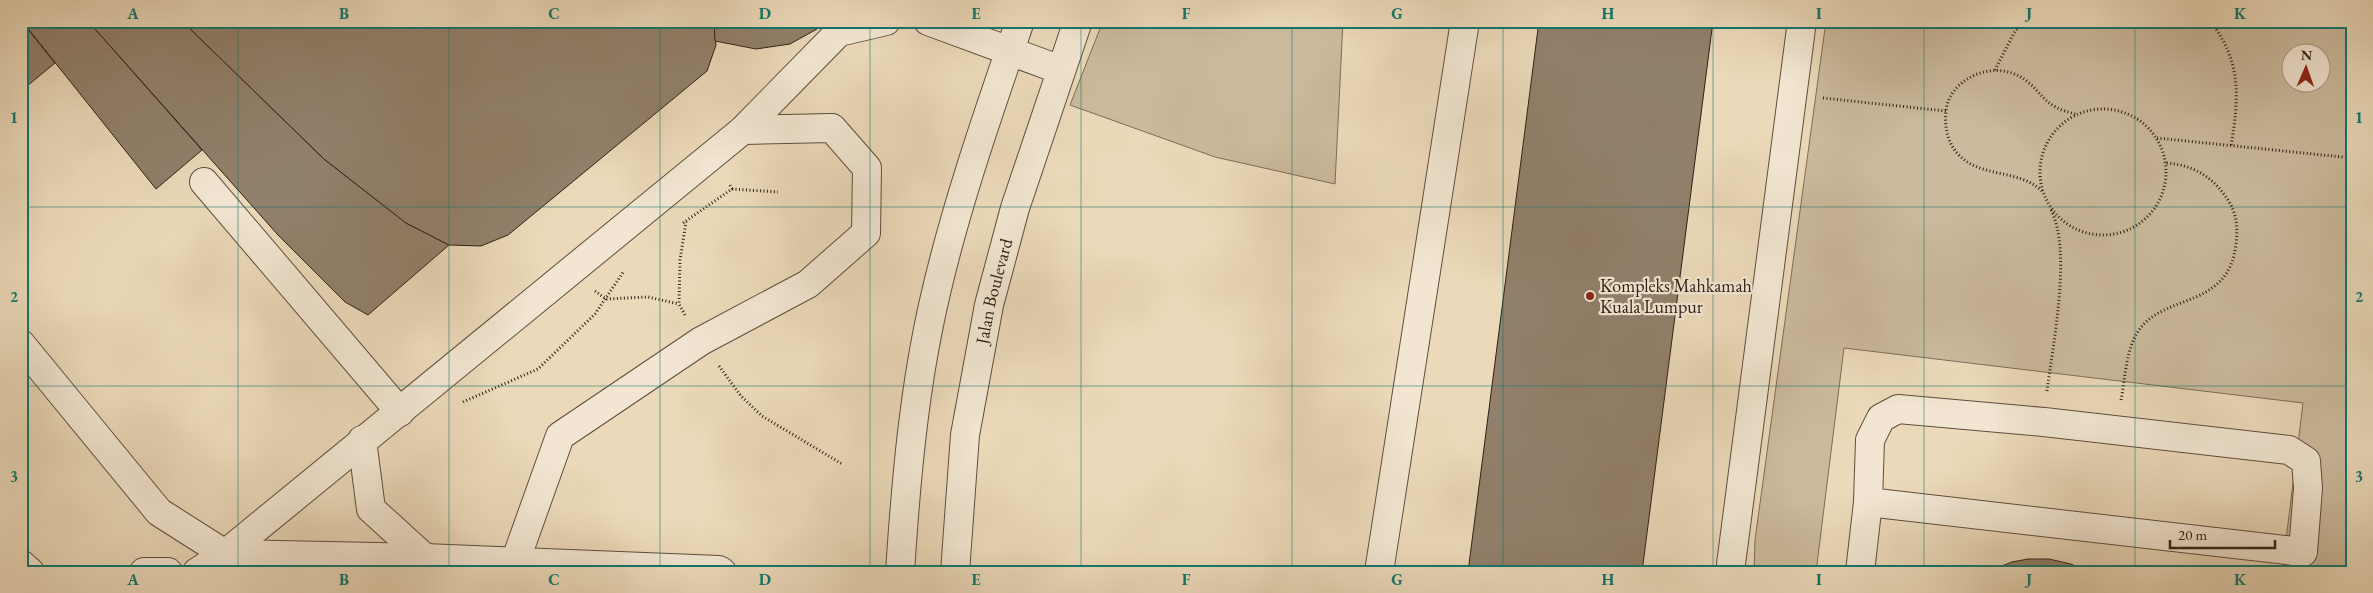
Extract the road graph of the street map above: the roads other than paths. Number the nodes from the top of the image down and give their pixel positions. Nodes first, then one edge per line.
1 (886, 21) edge
2 (928, 21) edge
3 (1020, 21) edge
4 (1078, 21) edge
5 (1465, 21) edge
6 (1802, 21) edge
7 (967, 29) edge
8 (1009, 51) junction
9 (1061, 70) junction
10 (743, 130) junction
11 (204, 182) dead end
12 (21, 344) edge
13 (409, 404) junction
14 (362, 440) junction
15 (1868, 502) junction
16 (225, 554) junction
17 (425, 558) junction
18 (515, 562) junction
19 (2302, 562) edge
20 (21, 564) edge
21 (1379, 570) edge
22 (30, 572) edge
23 (144, 572) edge
24 (168, 572) edge
25 (196, 572) edge
26 (722, 572) edge
27 (900, 572) edge
28 (955, 572) edge
29 (1732, 572) edge
30 (1860, 572) edge

1 - 10 street
2 - 7 street
3 - 8 street
4 - 9 street, Jalan Boulevard
5 - 21 street
6 - 29 street
7 - 8 street
8 - 9 street
8 - 27 street
9 - 28 street, Jalan Boulevard
10 - 13 street
10 - 18 street
11 - 13 street
12 - 16 street
13 - 14 street
14 - 16 street
14 - 17 street
15 - 19 street
15 - 19 street
15 - 30 street
16 - 17 street
16 - 25 street
17 - 18 street
18 - 26 street
20 - 22 street
23 - 24 street

